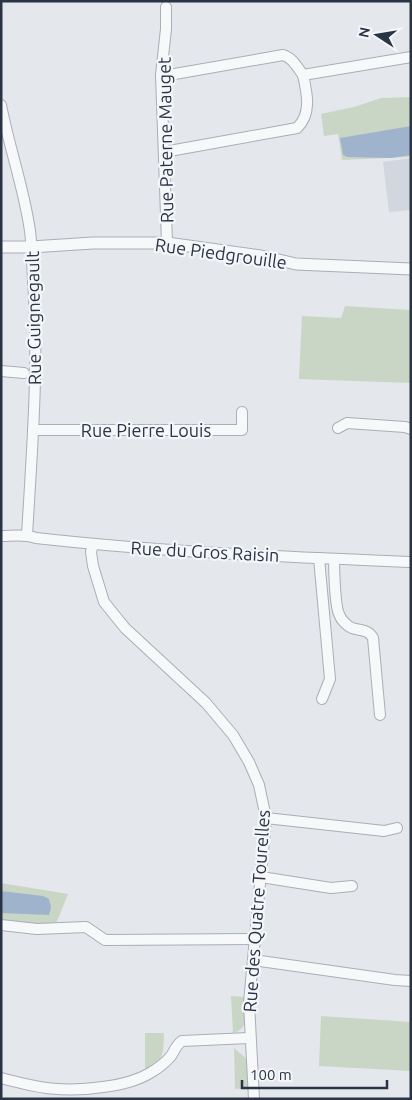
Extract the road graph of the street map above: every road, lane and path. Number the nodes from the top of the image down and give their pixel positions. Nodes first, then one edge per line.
1 (166, 7) dead end
2 (411, 57) edge
3 (161, 75) junction
4 (303, 75) junction
5 (1, 104) edge
6 (164, 152) junction
7 (167, 243) junction
8 (1, 248) edge
9 (31, 248) junction
10 (411, 269) edge
11 (1, 371) edge
12 (24, 373) dead end
13 (242, 412) dead end
14 (338, 428) dead end
15 (411, 429) edge
16 (33, 430) junction
17 (27, 535) junction
18 (1, 536) edge
19 (93, 544) junction
20 (319, 558) junction
21 (334, 558) junction
22 (411, 562) edge
23 (322, 699) dead end
24 (380, 715) dead end
25 (266, 818) junction
26 (397, 828) dead end
27 (261, 877) junction
28 (352, 886) dead end
29 (1, 925) edge
30 (255, 939) junction
31 (253, 960) junction
32 (411, 980) edge
33 (250, 1038) junction
34 (1, 1078) edge
35 (254, 1099) edge

1 - 3 street, Rue Paterne Mauget
2 - 4 street
3 - 4 street
3 - 6 street, Rue Paterne Mauget
4 - 6 street
5 - 9 street, Rue Guignegault
6 - 7 street, Rue Paterne Mauget
7 - 9 street, Rue Piedgrouille
7 - 10 street, Rue Piedgrouille
8 - 9 street, Rue Piedgrouille
9 - 16 street, Rue Guignegault
11 - 12 street
13 - 16 street, Rue Pierre Louis
14 - 15 street
16 - 17 street, Rue Guignegault
17 - 18 street, Rue du Gros Raisin
17 - 19 street, Rue du Gros Raisin
19 - 20 street, Rue du Gros Raisin
19 - 25 street, Rue des Quatre Tourelles
20 - 21 street, Rue du Gros Raisin
20 - 23 street
21 - 22 street, Rue du Gros Raisin
21 - 24 street
25 - 26 street
25 - 27 street, Rue des Quatre Tourelles
27 - 28 street
27 - 30 street, Rue des Quatre Tourelles
29 - 30 street
30 - 31 street, Rue des Quatre Tourelles
31 - 32 street
31 - 33 street, Rue des Quatre Tourelles
33 - 34 street
33 - 35 street, Rue des Quatre Tourelles

